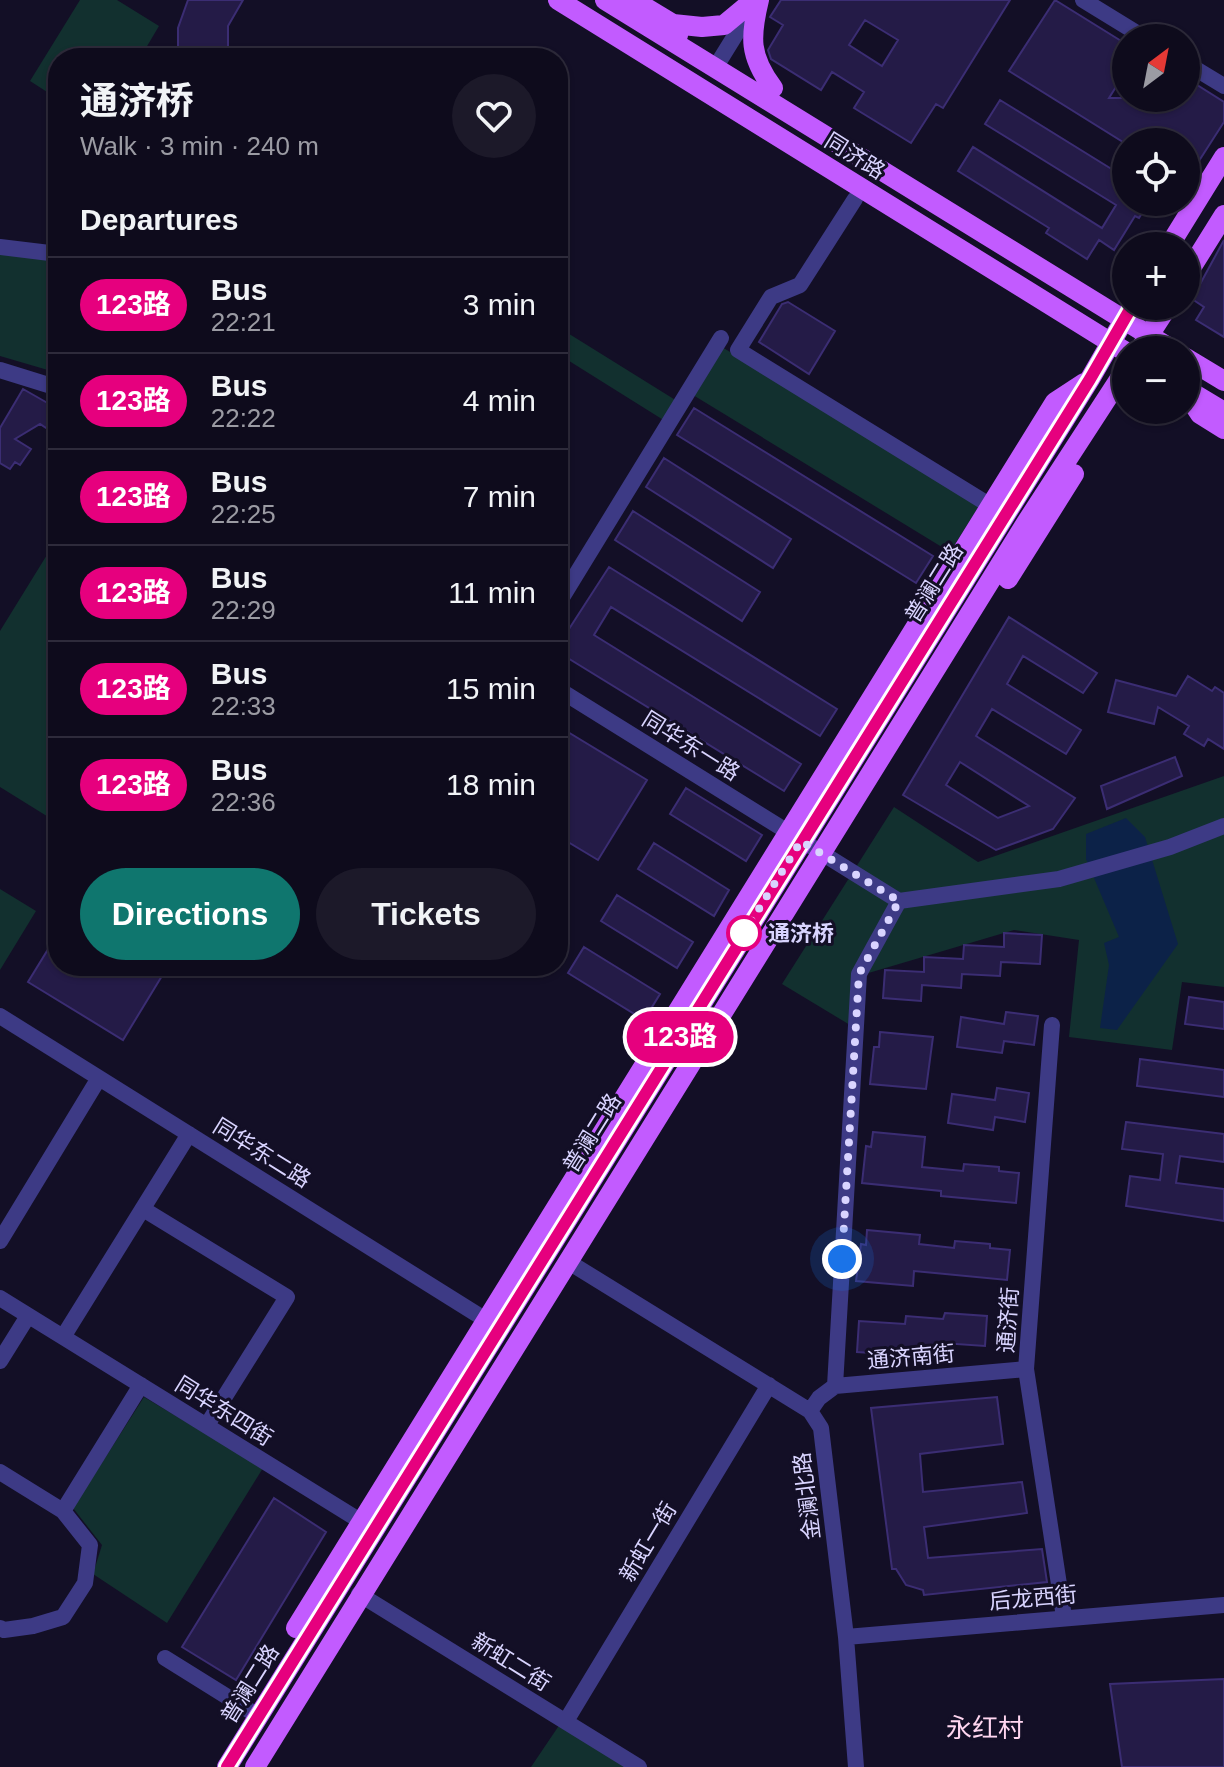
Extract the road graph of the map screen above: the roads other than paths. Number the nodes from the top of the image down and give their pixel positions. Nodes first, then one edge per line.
1 (558, 0) edge
2 (605, 0) edge
3 (633, 0) edge
4 (757, 0) edge
5 (1083, 0) edge
6 (673, 24) junction
7 (1122, 24) edge
8 (685, 49) junction
9 (715, 68) junction
10 (1200, 71) edge
11 (1224, 86) edge
12 (747, 87) junction
13 (773, 88) junction
14 (1224, 157) edge
15 (855, 199) dead end
16 (1224, 215) edge
17 (1178, 232) edge
18 (0, 247) edge
19 (48, 253) edge
20 (1200, 254) edge
21 (1083, 295) junction
22 (1112, 307) edge
23 (721, 338) dead end
24 (1112, 343) edge
25 (1112, 354) edge
26 (1200, 361) edge
27 (1224, 365) edge
28 (1200, 366) edge
29 (0, 370) edge
30 (1090, 379) junction
31 (1224, 381) edge
32 (48, 385) edge
33 (1112, 388) edge
34 (1200, 399) edge
35 (1224, 412) edge
36 (1200, 414) edge
37 (1224, 429) edge
38 (991, 506) junction
39 (568, 588) edge
40 (568, 695) edge
41 (1224, 826) edge
42 (795, 837) junction
43 (826, 856) junction
44 (899, 901) junction
45 (0, 1016) edge
46 (1052, 1025) dead end
47 (99, 1078) junction
48 (189, 1134) junction
49 (143, 1209) junction
50 (0, 1241) edge
51 (572, 1264) junction
52 (0, 1298) edge
53 (28, 1316) junction
54 (493, 1324) junction
55 (63, 1337) junction
56 (0, 1361) edge
57 (1026, 1369) junction
58 (141, 1385) junction
59 (769, 1385) junction
60 (835, 1386) junction
61 (810, 1411) junction
62 (207, 1425) junction
63 (1, 1475) edge
64 (63, 1511) junction
65 (362, 1522) junction
66 (365, 1598) junction
67 (1224, 1605) edge
68 (1064, 1617) junction
69 (0, 1628) edge
70 (846, 1637) junction
71 (165, 1658) dead end
72 (258, 1716) junction
73 (566, 1721) junction
74 (227, 1767) edge
75 (255, 1767) edge
76 (268, 1767) edge
77 (639, 1767) edge
78 (856, 1767) edge

1 - 24 main road, 同济路
2 - 8 main road, 同济路
3 - 6 main road
4 - 6 main road
4 - 9 street
4 - 13 main road
5 - 7 street
6 - 8 main road
8 - 9 main road, 同济路
9 - 12 main road, 同济路
10 - 11 street
12 - 13 main road
12 - 21 main road, 同济路
13 - 21 main road
14 - 17 main road
15 - 38 street
16 - 20 main road
18 - 19 street
21 - 22 main road, 同济路
23 - 39 street
25 - 30 main road, 普澜二路
26 - 27 main road
28 - 31 main road
29 - 32 street
30 - 38 main road
30 - 42 main road, 普澜二路
33 - 43 main road
34 - 35 main road
36 - 37 main road
38 - 42 main road
40 - 42 street, 同华东一路
41 - 44 street
42 - 43 street, 同华东一路
42 - 54 main road, 普澜二路
43 - 44 street, 同华东一路
43 - 51 main road
44 - 60 street
45 - 47 street, 同华东二路
46 - 57 street, 通济街
47 - 48 street, 同华东二路
47 - 50 street
48 - 49 street
48 - 54 street, 同华东二路
49 - 55 street
49 - 62 street
51 - 59 street
51 - 66 main road
52 - 53 street, 同华东四街
53 - 55 street, 同华东四街
53 - 56 street
54 - 65 main road
54 - 72 main road, 普澜二路
55 - 58 street, 同华东四街
57 - 60 street, 通济南街
57 - 68 street, 通济街
58 - 62 street, 同华东四街
58 - 64 street
59 - 61 street
59 - 73 street, 新虹一街
60 - 61 street
61 - 70 street, 金澜北路
62 - 65 street, 同华东四街
63 - 64 street
64 - 69 street
65 - 72 main road
66 - 73 street, 新虹二街
66 - 75 main road
66 - 76 main road
67 - 68 street, 后龙西街
68 - 70 street, 后龙西街
70 - 78 street, 金澜北路
71 - 72 street
72 - 74 main road, 普澜二路
73 - 77 street, 新虹二街

